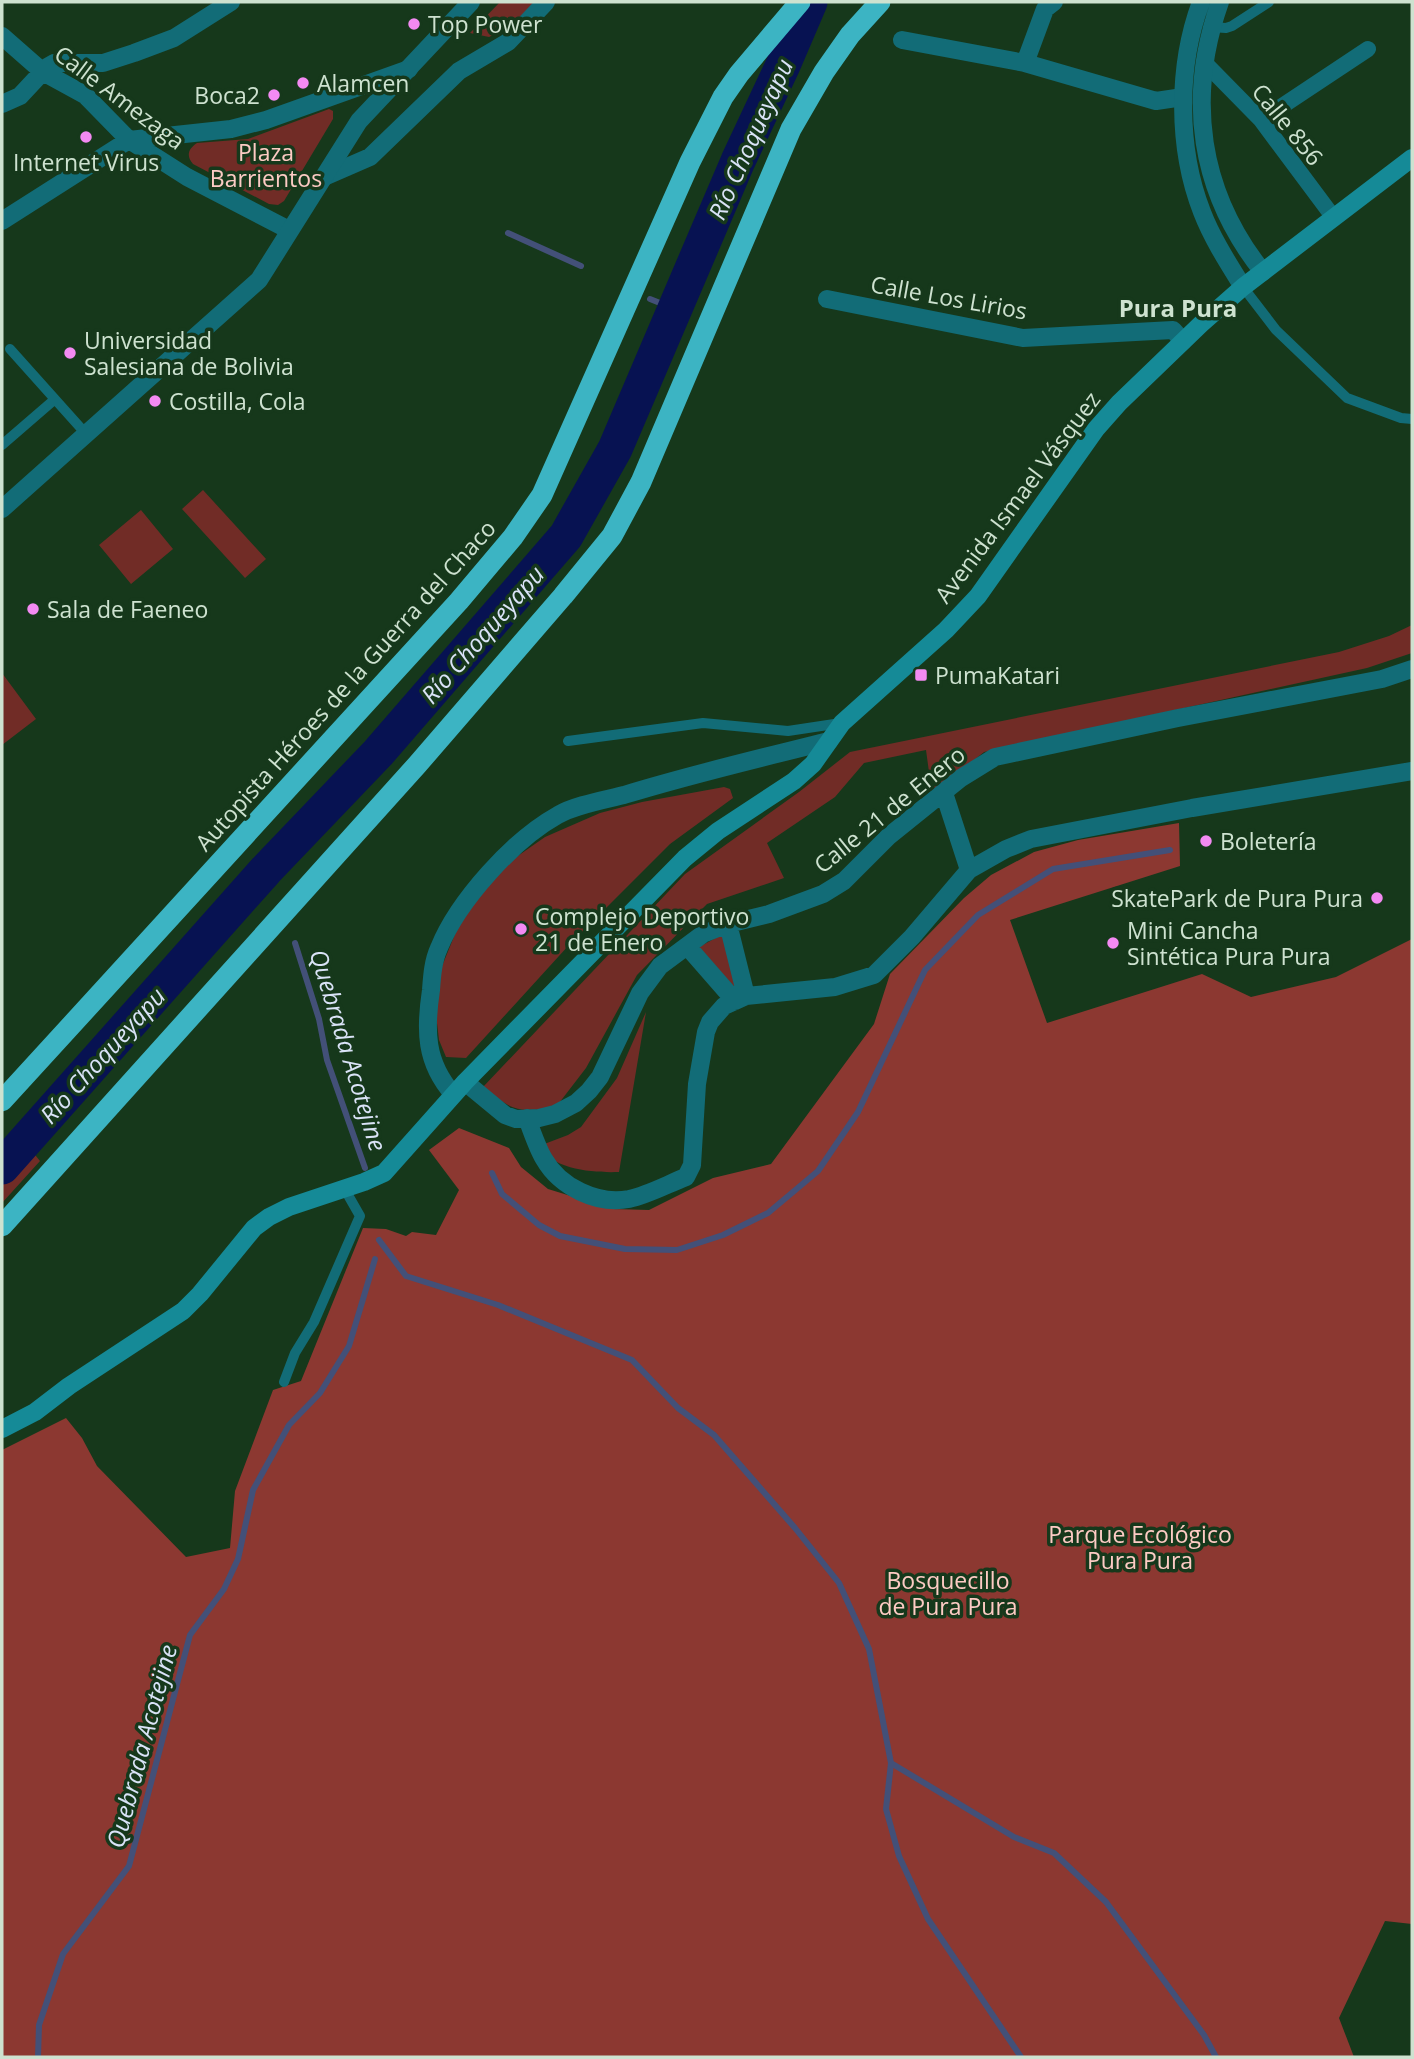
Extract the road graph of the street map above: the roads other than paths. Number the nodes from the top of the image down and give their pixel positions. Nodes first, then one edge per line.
1 (231, 2) edge
2 (471, 2) edge
3 (547, 2) edge
4 (800, 2) edge
5 (880, 2) edge
6 (1054, 2) edge
7 (1201, 2) edge
8 (1220, 2) edge
9 (1269, 2) edge
10 (1211, 27) junction
11 (2, 36) edge
12 (902, 40) dead end
13 (1368, 49) dead end
14 (1204, 62) junction
15 (1025, 63) junction
16 (409, 69) junction
17 (43, 72) junction
18 (1183, 97) junction
19 (2, 104) edge
20 (1261, 120) junction
21 (129, 140) junction
22 (1412, 158) edge
23 (324, 177) junction
24 (1334, 218) junction
25 (2, 221) edge
26 (289, 230) junction
27 (1262, 272) junction
28 (1243, 287) junction
29 (827, 299) dead end
30 (1183, 341) junction
31 (10, 349) dead end
32 (54, 400) junction
33 (1412, 419) edge
34 (86, 435) junction
35 (2, 445) edge
36 (2, 509) edge
37 (1412, 669) edge
38 (842, 723) junction
39 (568, 741) dead end
40 (829, 741) junction
41 (1412, 771) edge
42 (944, 793) junction
43 (969, 870) junction
44 (728, 924) junction
45 (687, 946) junction
46 (740, 999) junction
47 (459, 1088) junction
48 (2, 1101) edge
49 (527, 1118) junction
50 (344, 1188) junction
51 (2, 1226) edge
52 (284, 1382) dead end
53 (2, 1429) edge

1 - 17 street
2 - 16 street
3 - 23 street
4 - 48 highway, Autopista Héroes de la Guerra del Chaco
5 - 51 highway
6 - 15 street
7 - 18 street
8 - 10 street
9 - 10 lane
10 - 14 street
11 - 17 street, Calle Amezaga
12 - 15 street
13 - 20 street
14 - 20 street, Calle 856
14 - 27 street
15 - 18 street
16 - 21 street
16 - 23 street
17 - 19 street
17 - 21 street, Calle Amezaga
18 - 28 street
20 - 24 street, Calle 856
21 - 25 street
21 - 26 street, Calle Amezaga
22 - 24 main road, Avenida Ismael Vásquez
23 - 26 street
24 - 27 main road, Avenida Ismael Vásquez
26 - 34 street
27 - 28 main road, Avenida Ismael Vásquez
28 - 30 main road, Avenida Ismael Vásquez
28 - 33 lane
29 - 30 street, Calle Los Lirios
30 - 38 main road, Avenida Ismael Vásquez
31 - 32 lane
32 - 34 lane
32 - 35 lane
34 - 36 street
37 - 42 street, Calle 21 de Enero
38 - 39 lane
38 - 40 main road, Avenida Ismael Vásquez
40 - 47 main road, Avenida Ismael Vásquez
40 - 47 street
41 - 43 street
42 - 43 street
42 - 44 street, Calle 21 de Enero
43 - 46 street
44 - 45 street, Calle 21 de Enero
44 - 46 street
45 - 46 street
45 - 49 street, Calle 21 de Enero
46 - 49 street
47 - 49 street
47 - 50 main road, Avenida Ismael Vásquez
50 - 52 lane
50 - 53 main road, Avenida Ismael Vásquez

